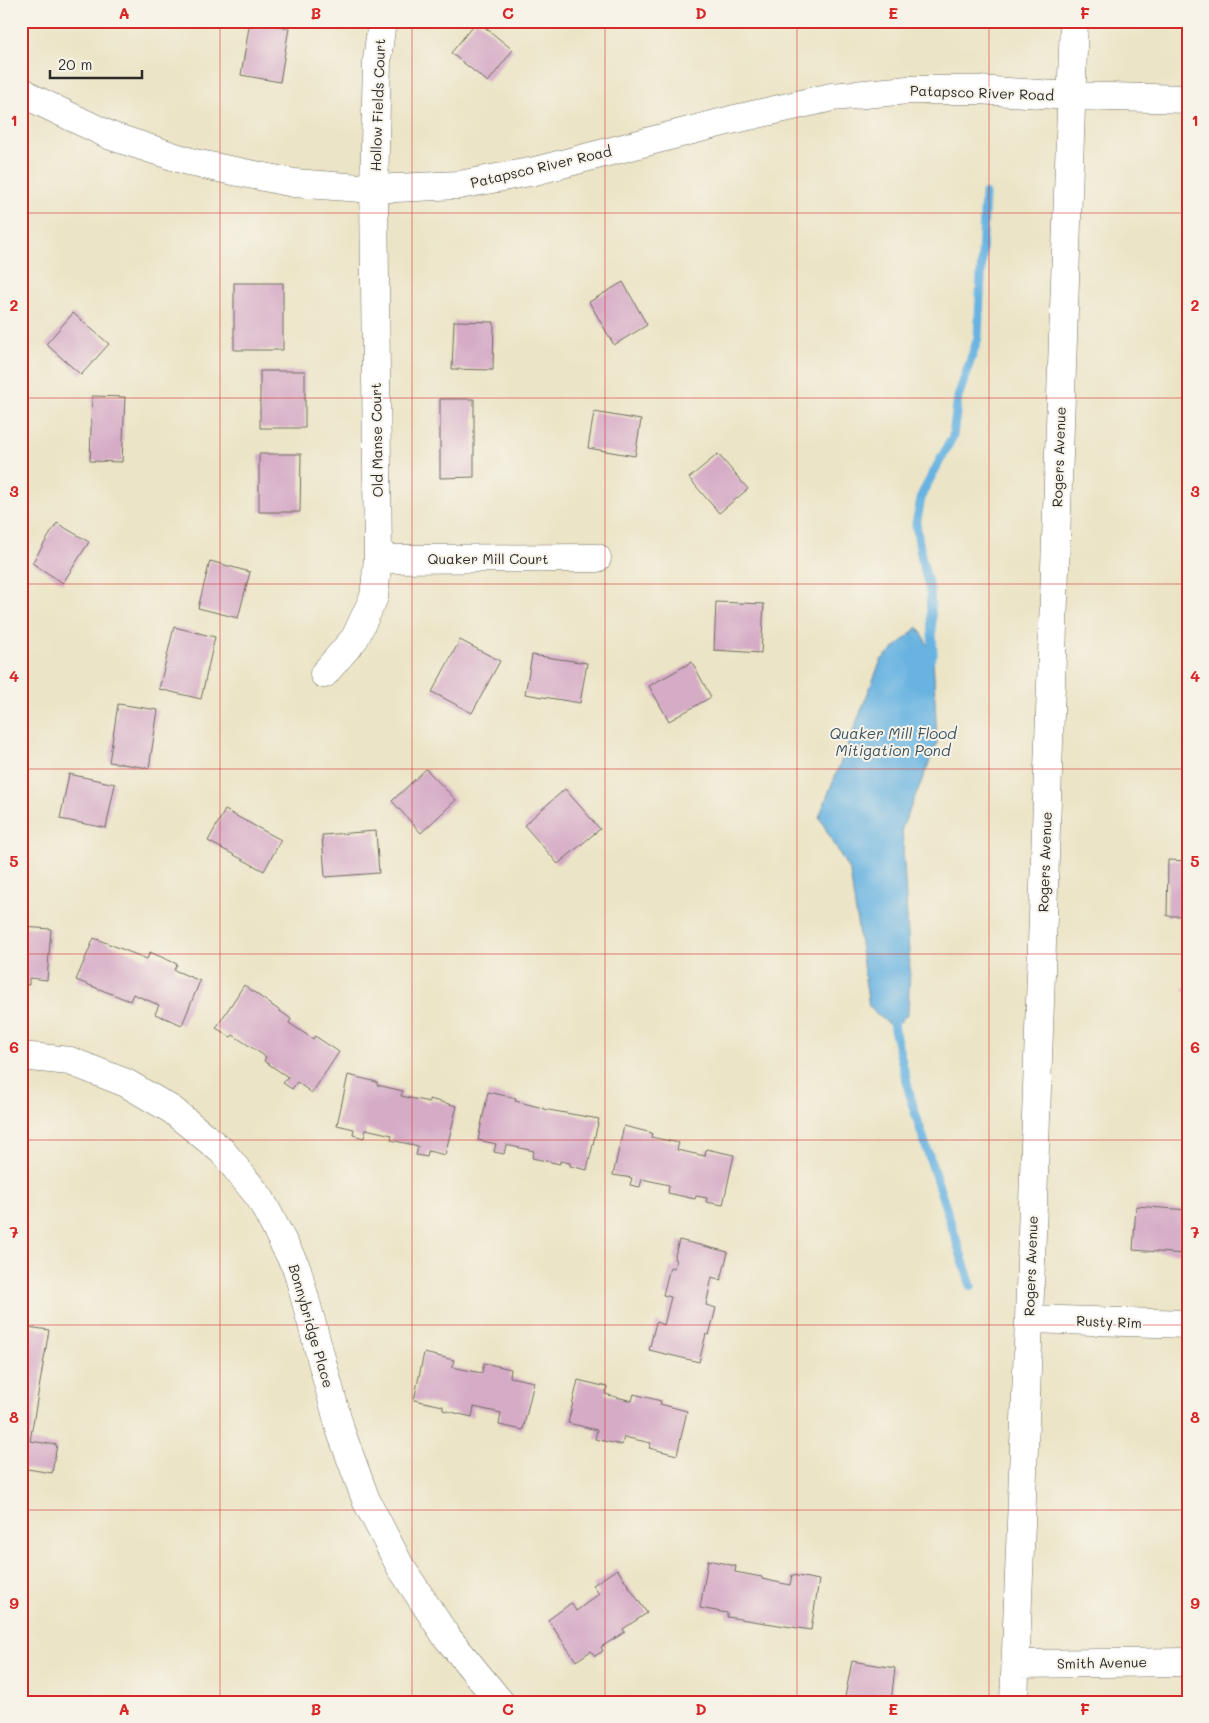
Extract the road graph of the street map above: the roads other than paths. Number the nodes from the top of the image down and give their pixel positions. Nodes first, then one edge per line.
1 (382, 21) edge
2 (1074, 21) edge
3 (21, 90) edge
4 (1071, 96) junction
5 (1188, 99) edge
6 (374, 189) junction
7 (597, 558) dead end
8 (378, 559) junction
9 (324, 674) dead end
10 (21, 1056) edge
11 (1029, 1319) junction
12 (1188, 1324) edge
13 (1188, 1662) edge
14 (1016, 1664) junction
15 (500, 1702) edge
16 (1014, 1702) edge

1 - 6 street, Hollow Fields Court
2 - 4 street, Rogers Avenue
3 - 6 street, Patapsco River Road
4 - 5 street, Patapsco River Road
4 - 6 street, Patapsco River Road
4 - 11 street, Rogers Avenue
6 - 8 street, Old Manse Court
7 - 8 street, Quaker Mill Court
8 - 9 street, Old Manse Court
10 - 15 street, Bonnybridge Place
11 - 12 street, Rusty Rim
11 - 14 street, Rogers Avenue
13 - 14 street, Smith Avenue
14 - 16 street, Rogers Avenue

